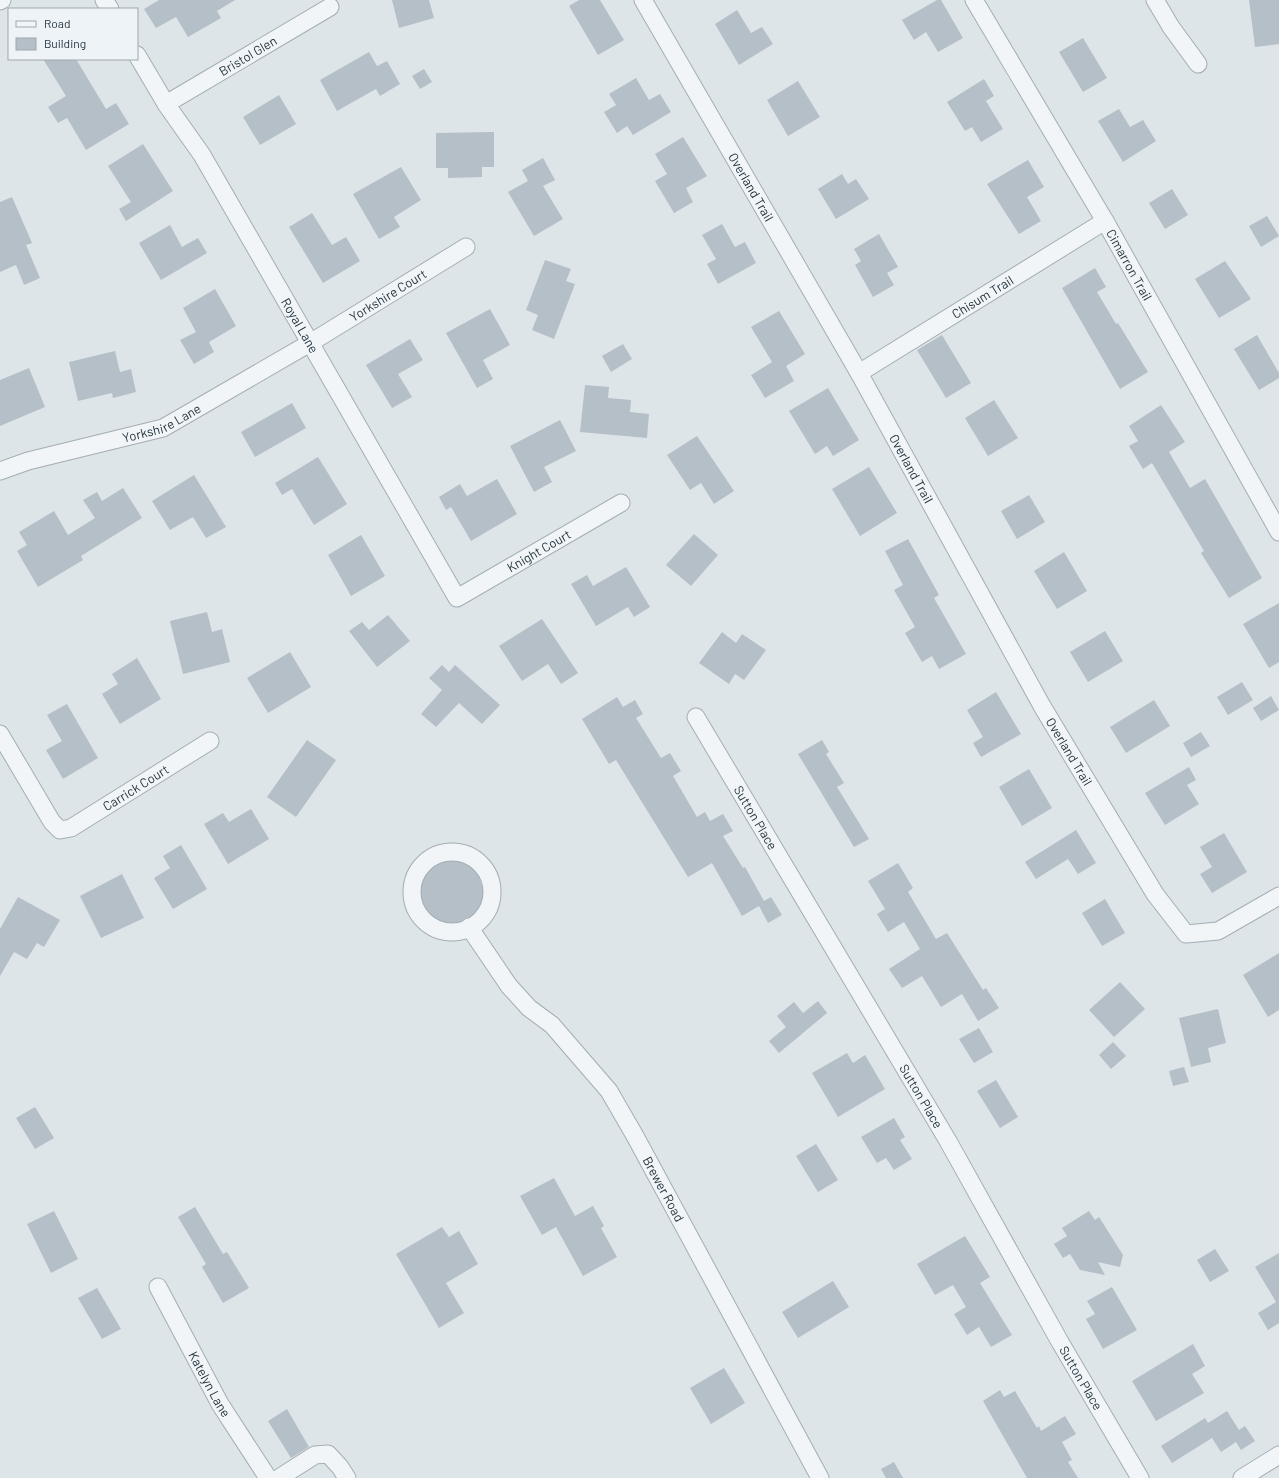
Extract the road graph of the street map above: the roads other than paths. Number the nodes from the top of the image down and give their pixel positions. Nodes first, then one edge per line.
1 (643, 0) edge
2 (974, 0) edge
3 (1155, 0) edge
4 (330, 7) dead end
5 (138, 57) edge
6 (1198, 64) dead end
7 (166, 104) junction
8 (1105, 221) junction
9 (466, 247) dead end
10 (310, 343) junction
11 (859, 373) junction
12 (0, 471) edge
13 (621, 503) dead end
14 (1279, 532) edge
15 (457, 598) joint
16 (696, 717) dead end
17 (0, 734) edge
18 (210, 742) dead end
19 (1279, 896) edge
20 (469, 927) junction
21 (158, 1286) dead end
22 (1279, 1456) edge
23 (279, 1477) edge
24 (347, 1478) edge
25 (820, 1478) edge
26 (1140, 1478) edge
27 (1242, 1478) edge

1 - 11 street, Overland Trail
2 - 8 street, Cimarron Trail
3 - 6 street
4 - 7 street, Bristol Glen
5 - 7 street, Royal Lane
7 - 10 street, Royal Lane
8 - 11 street, Chisum Trail
8 - 14 street, Cimarron Trail
9 - 10 street, Yorkshire Court
10 - 12 street, Yorkshire Lane
10 - 15 street, Royal Lane
11 - 19 street, Overland Trail
13 - 15 street, Knight Court
16 - 26 street, Sutton Place
17 - 18 street, Carrick Court
20 - 20 street
20 - 25 street, Brewer Road
21 - 23 street, Katelyn Lane
22 - 27 street
23 - 24 street

